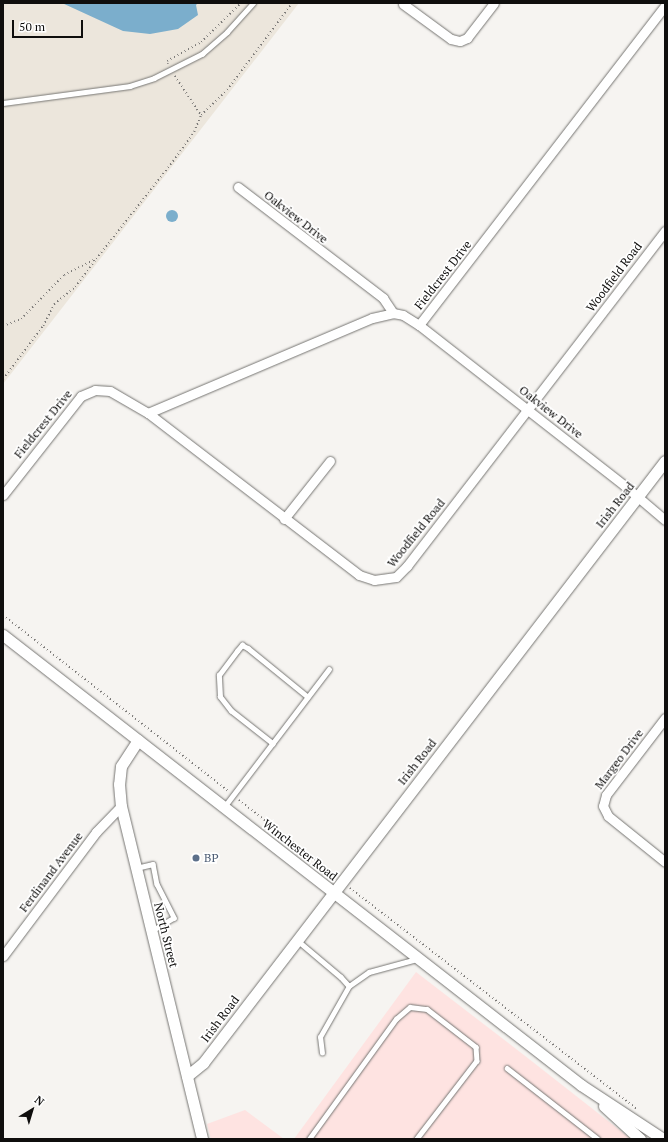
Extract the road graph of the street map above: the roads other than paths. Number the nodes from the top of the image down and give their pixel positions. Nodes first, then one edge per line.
1 (254, 3) edge
2 (494, 3) edge
3 (403, 4) dead end
4 (665, 5) edge
5 (3, 103) edge
6 (238, 187) dead end
7 (665, 231) edge
8 (393, 313) junction
9 (420, 325) junction
10 (90, 391) joint
11 (528, 410) junction
12 (148, 413) junction
13 (330, 461) dead end
14 (665, 461) edge
15 (3, 495) edge
16 (638, 497) junction
17 (284, 519) junction
18 (665, 520) edge
19 (3, 635) edge
20 (329, 669) dead end
21 (308, 697) junction
22 (665, 718) edge
23 (138, 740) junction
24 (273, 744) junction
25 (122, 806) junction
26 (224, 807) junction
27 (665, 862) edge
28 (136, 868) junction
29 (333, 893) junction
30 (152, 931) junction
31 (297, 940) junction
32 (3, 956) edge
33 (418, 959) junction
34 (349, 986) junction
35 (322, 1053) dead end
36 (507, 1068) dead end
37 (187, 1076) junction
38 (581, 1085) junction
39 (202, 1139) edge
40 (309, 1139) edge
41 (417, 1139) edge
42 (598, 1139) edge
43 (640, 1139) edge
44 (663, 1139) edge

1 - 5 lane
2 - 3 street
4 - 9 street, Fieldcrest Drive
6 - 8 street, Oakview Drive
7 - 11 street, Woodfield Road
8 - 9 street, Fieldcrest Drive
8 - 12 street
9 - 11 street, Oakview Drive
10 - 12 street, Woodfield Road
10 - 15 street, Fieldcrest Drive
11 - 16 street, Oakview Drive
11 - 17 street, Woodfield Road
12 - 17 street, Woodfield Road
13 - 17 street
14 - 16 street, Irish Road
16 - 18 street, Oakview Drive
16 - 29 street, Irish Road
19 - 23 street, Winchester Road
20 - 21 lane
21 - 24 lane
21 - 24 lane
22 - 27 street, Margeo Drive
23 - 25 street, North Street
23 - 26 street, Winchester Road
24 - 26 lane
25 - 28 street, North Street
25 - 32 street, Ferdinand Avenue
26 - 29 street, Winchester Road
28 - 30 street, North Street
28 - 30 lane
29 - 31 street, Irish Road
29 - 33 street, Winchester Road
30 - 37 street, North Street
31 - 34 lane
31 - 37 street, Irish Road
33 - 34 lane
33 - 38 street, Winchester Road
34 - 35 lane
36 - 42 lane
37 - 39 street, North Street
38 - 43 street, Winchester Road
38 - 44 street, Winchester Road
40 - 41 lane

